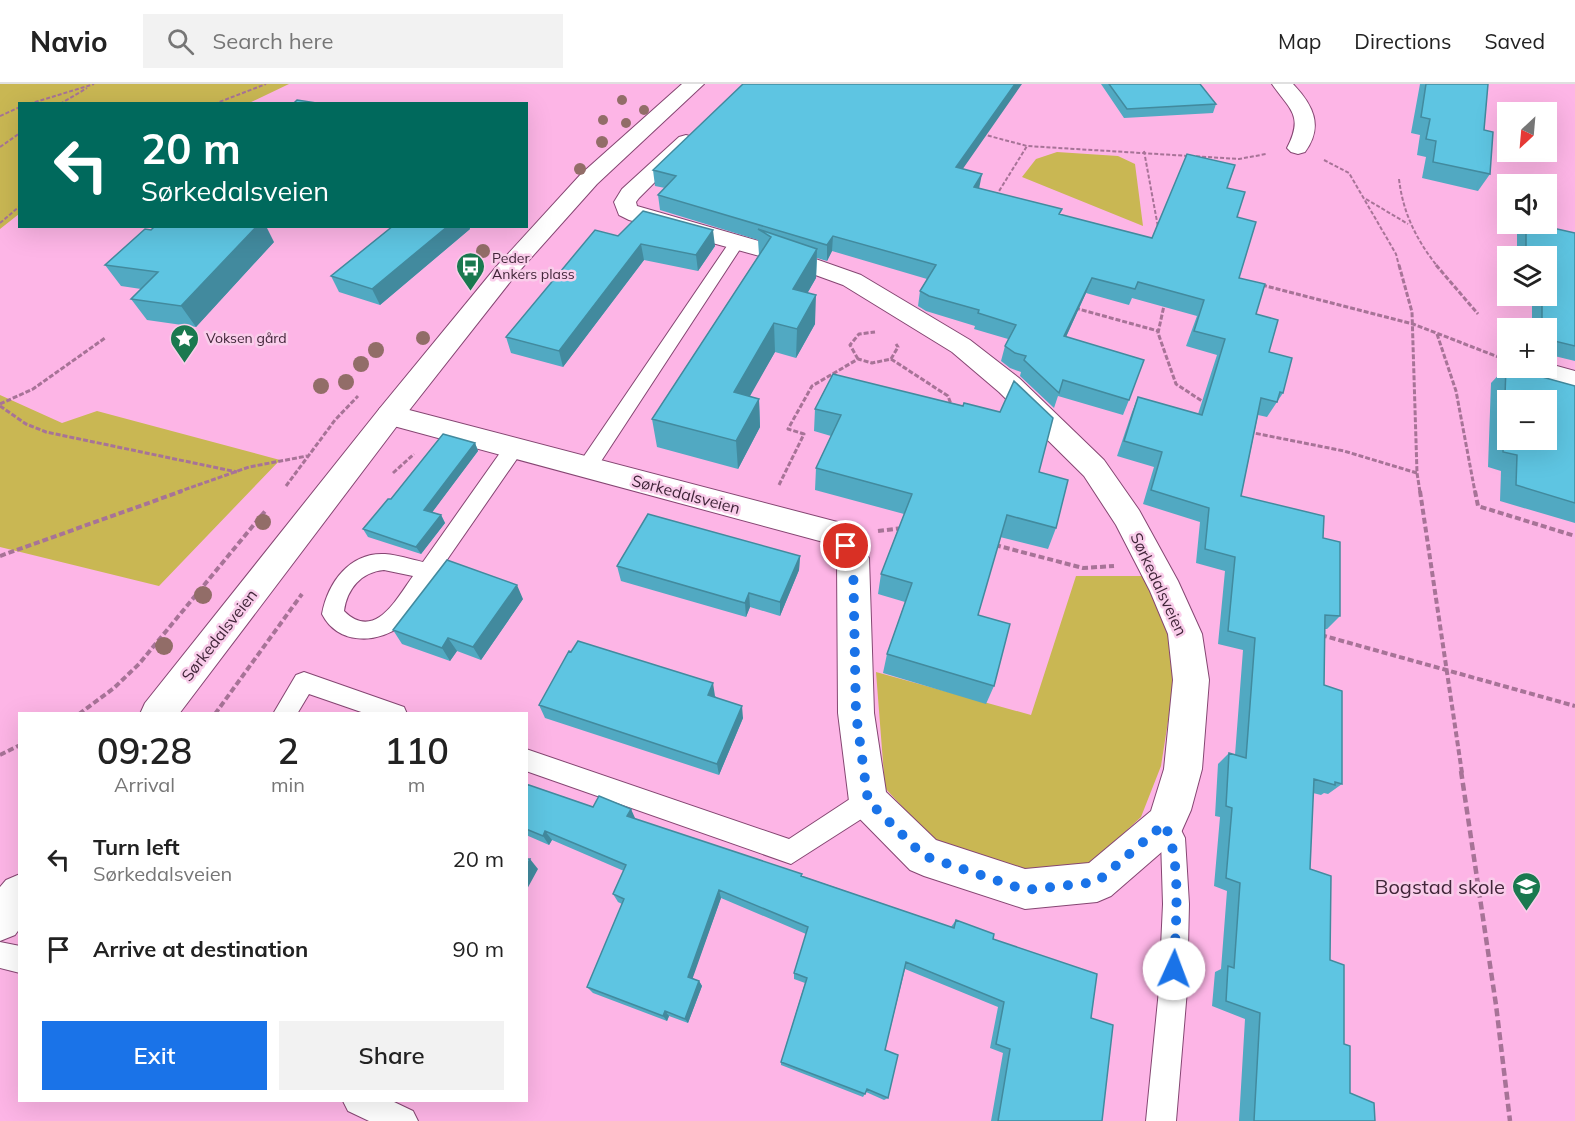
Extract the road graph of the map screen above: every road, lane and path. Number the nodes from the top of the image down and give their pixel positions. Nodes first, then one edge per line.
1 (95, 84) edge
2 (266, 84) edge
3 (694, 84) edge
4 (1282, 84) edge
5 (36, 102) edge
6 (64, 102) edge
7 (219, 102) edge
8 (18, 108) edge
9 (0, 116) edge
10 (703, 125) edge
11 (18, 134) edge
12 (982, 134) edge
13 (1027, 146) junction
14 (0, 147) edge
15 (1298, 148) junction
16 (1144, 151) junction
17 (1399, 179) dead end
18 (1364, 198) junction
19 (992, 202) edge
20 (18, 209) edge
21 (0, 223) edge
22 (1409, 224) junction
23 (1160, 234) edge
24 (736, 243) junction
25 (1257, 284) edge
26 (1167, 292) edge
27 (1072, 307) edge
28 (1478, 314) dead end
29 (1413, 324) junction
30 (1158, 331) junction
31 (1437, 333) junction
32 (884, 335) dead end
33 (105, 338) dead end
34 (893, 339) dead end
35 (1497, 357) edge
36 (858, 359) junction
37 (891, 359) junction
38 (1557, 375) edge
39 (1575, 380) edge
40 (363, 390) dead end
41 (0, 405) edge
42 (1213, 408) edge
43 (953, 410) edge
44 (390, 415) junction
45 (1241, 427) edge
46 (514, 448) junction
47 (308, 456) junction
48 (587, 467) junction
49 (238, 472) junction
50 (1417, 473) junction
51 (282, 491) dead end
52 (268, 508) dead end
53 (764, 515) junction
54 (908, 528) edge
55 (838, 534) junction
56 (1575, 536) edge
57 (985, 543) edge
58 (0, 556) edge
59 (1152, 563) junction
60 (427, 571) dead end
61 (1312, 633) edge
62 (1448, 672) junction
63 (1575, 706) edge
64 (82, 712) edge
65 (160, 712) edge
66 (285, 712) edge
67 (390, 712) edge
68 (18, 746) edge
69 (0, 755) edge
70 (528, 761) edge
71 (868, 801) junction
72 (1164, 824) junction
73 (18, 897) edge
74 (0, 920) edge
75 (0, 955) edge
76 (18, 960) edge
77 (360, 1102) edge
78 (403, 1121) edge
79 (1161, 1121) edge
80 (1510, 1121) edge

1 - 5 path
1 - 6 path
2 - 7 path
3 - 44 street, Sørkedalsveien
4 - 15 street
8 - 9 path
10 - 24 street, Sørkedalsveien
11 - 14 path
12 - 13 path
13 - 16 path
13 - 19 path
15 - 16 path
15 - 18 path
16 - 23 path
17 - 22 path
18 - 22 path
18 - 29 path
20 - 21 path
22 - 28 path
24 - 48 lane
24 - 59 street, Sørkedalsveien
25 - 29 path
26 - 30 path
27 - 30 path
29 - 31 path
29 - 50 path
30 - 42 path
31 - 35 path
31 - 56 path
32 - 36 path
33 - 41 path
34 - 37 path
36 - 37 path
36 - 53 path
37 - 43 path
38 - 39 street
40 - 47 path
41 - 49 path
44 - 46 street, Sørkedalsveien
44 - 65 street, Sørkedalsveien
45 - 50 path
46 - 48 street, Sørkedalsveien
46 - 60 lane
47 - 49 path
47 - 51 path
48 - 53 street, Sørkedalsveien
49 - 58 path
50 - 62 path
52 - 64 path
53 - 55 street, Sørkedalsveien
54 - 55 path
55 - 71 street
57 - 59 path
59 - 72 street, Sørkedalsveien
61 - 62 path
62 - 63 path
62 - 80 path
66 - 67 lane
68 - 69 path
70 - 71 lane
71 - 72 street, Sørkedalsveien
72 - 79 lane
73 - 74 street
75 - 76 lane
77 - 78 lane

